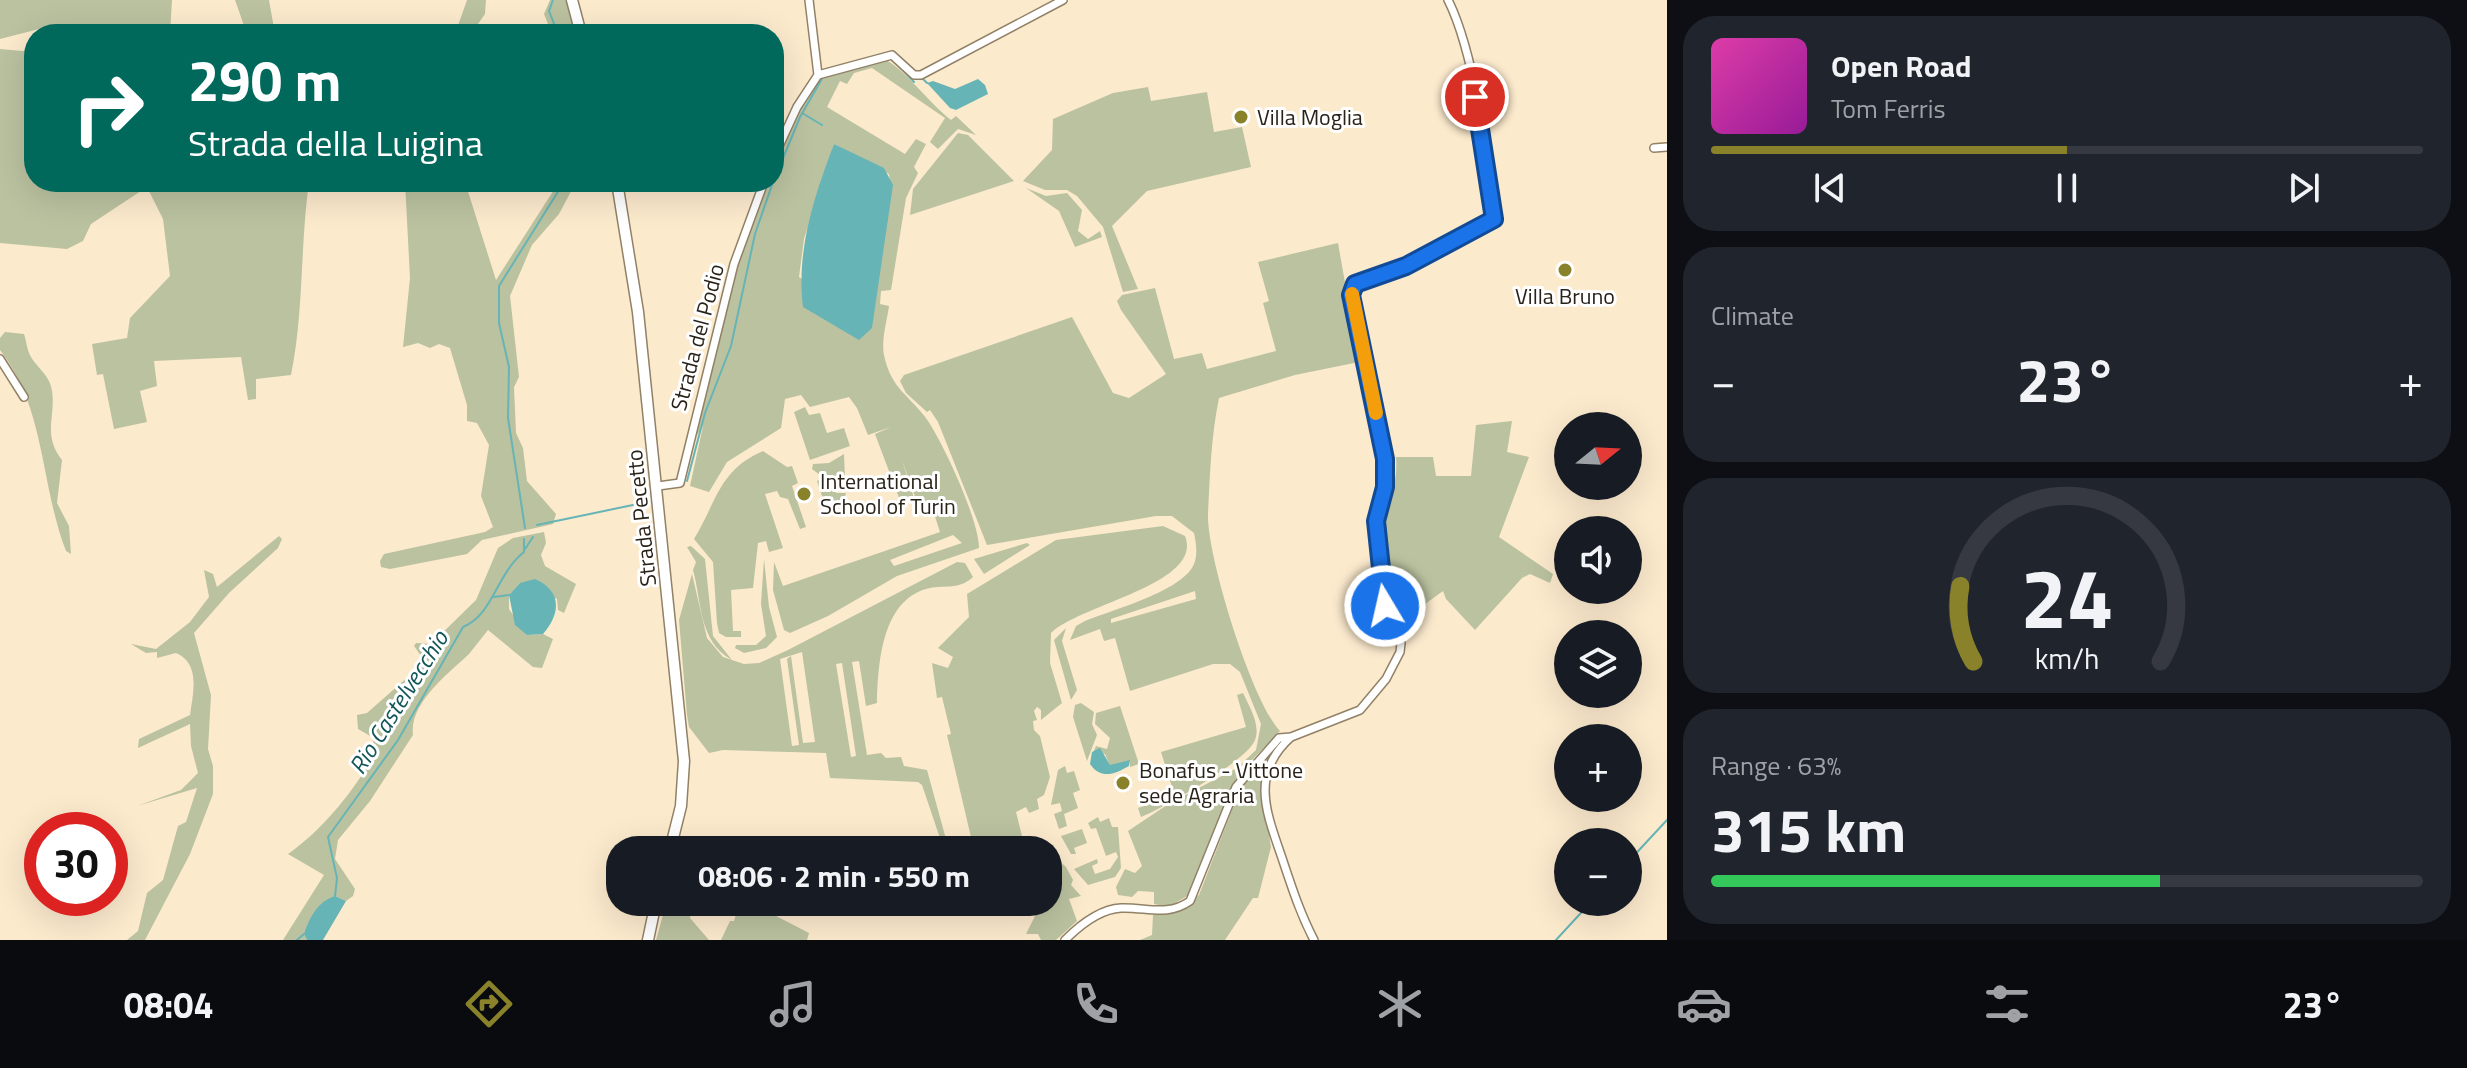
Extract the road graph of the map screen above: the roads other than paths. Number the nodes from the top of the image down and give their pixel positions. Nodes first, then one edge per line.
1 (572, 0) edge
2 (809, 0) edge
3 (1063, 0) edge
4 (1448, 0) edge
5 (578, 24) edge
6 (818, 75) junction
7 (784, 135) edge
8 (1667, 147) edge
9 (1654, 148) dead end
10 (619, 192) edge
11 (760, 192) edge
12 (0, 359) edge
13 (24, 397) dead end
14 (658, 486) junction
15 (1291, 737) junction
16 (674, 836) edge
17 (653, 916) edge
18 (648, 940) edge
19 (1065, 940) edge
20 (1314, 940) edge

1 - 5 main road
2 - 6 street
3 - 6 street
4 - 15 street
6 - 7 street
8 - 9 street
10 - 14 main road, Strada Pecetto
11 - 14 street, Strada del Podio
12 - 13 street
14 - 16 main road, Strada Pecetto
15 - 19 street
15 - 20 street
17 - 18 main road

